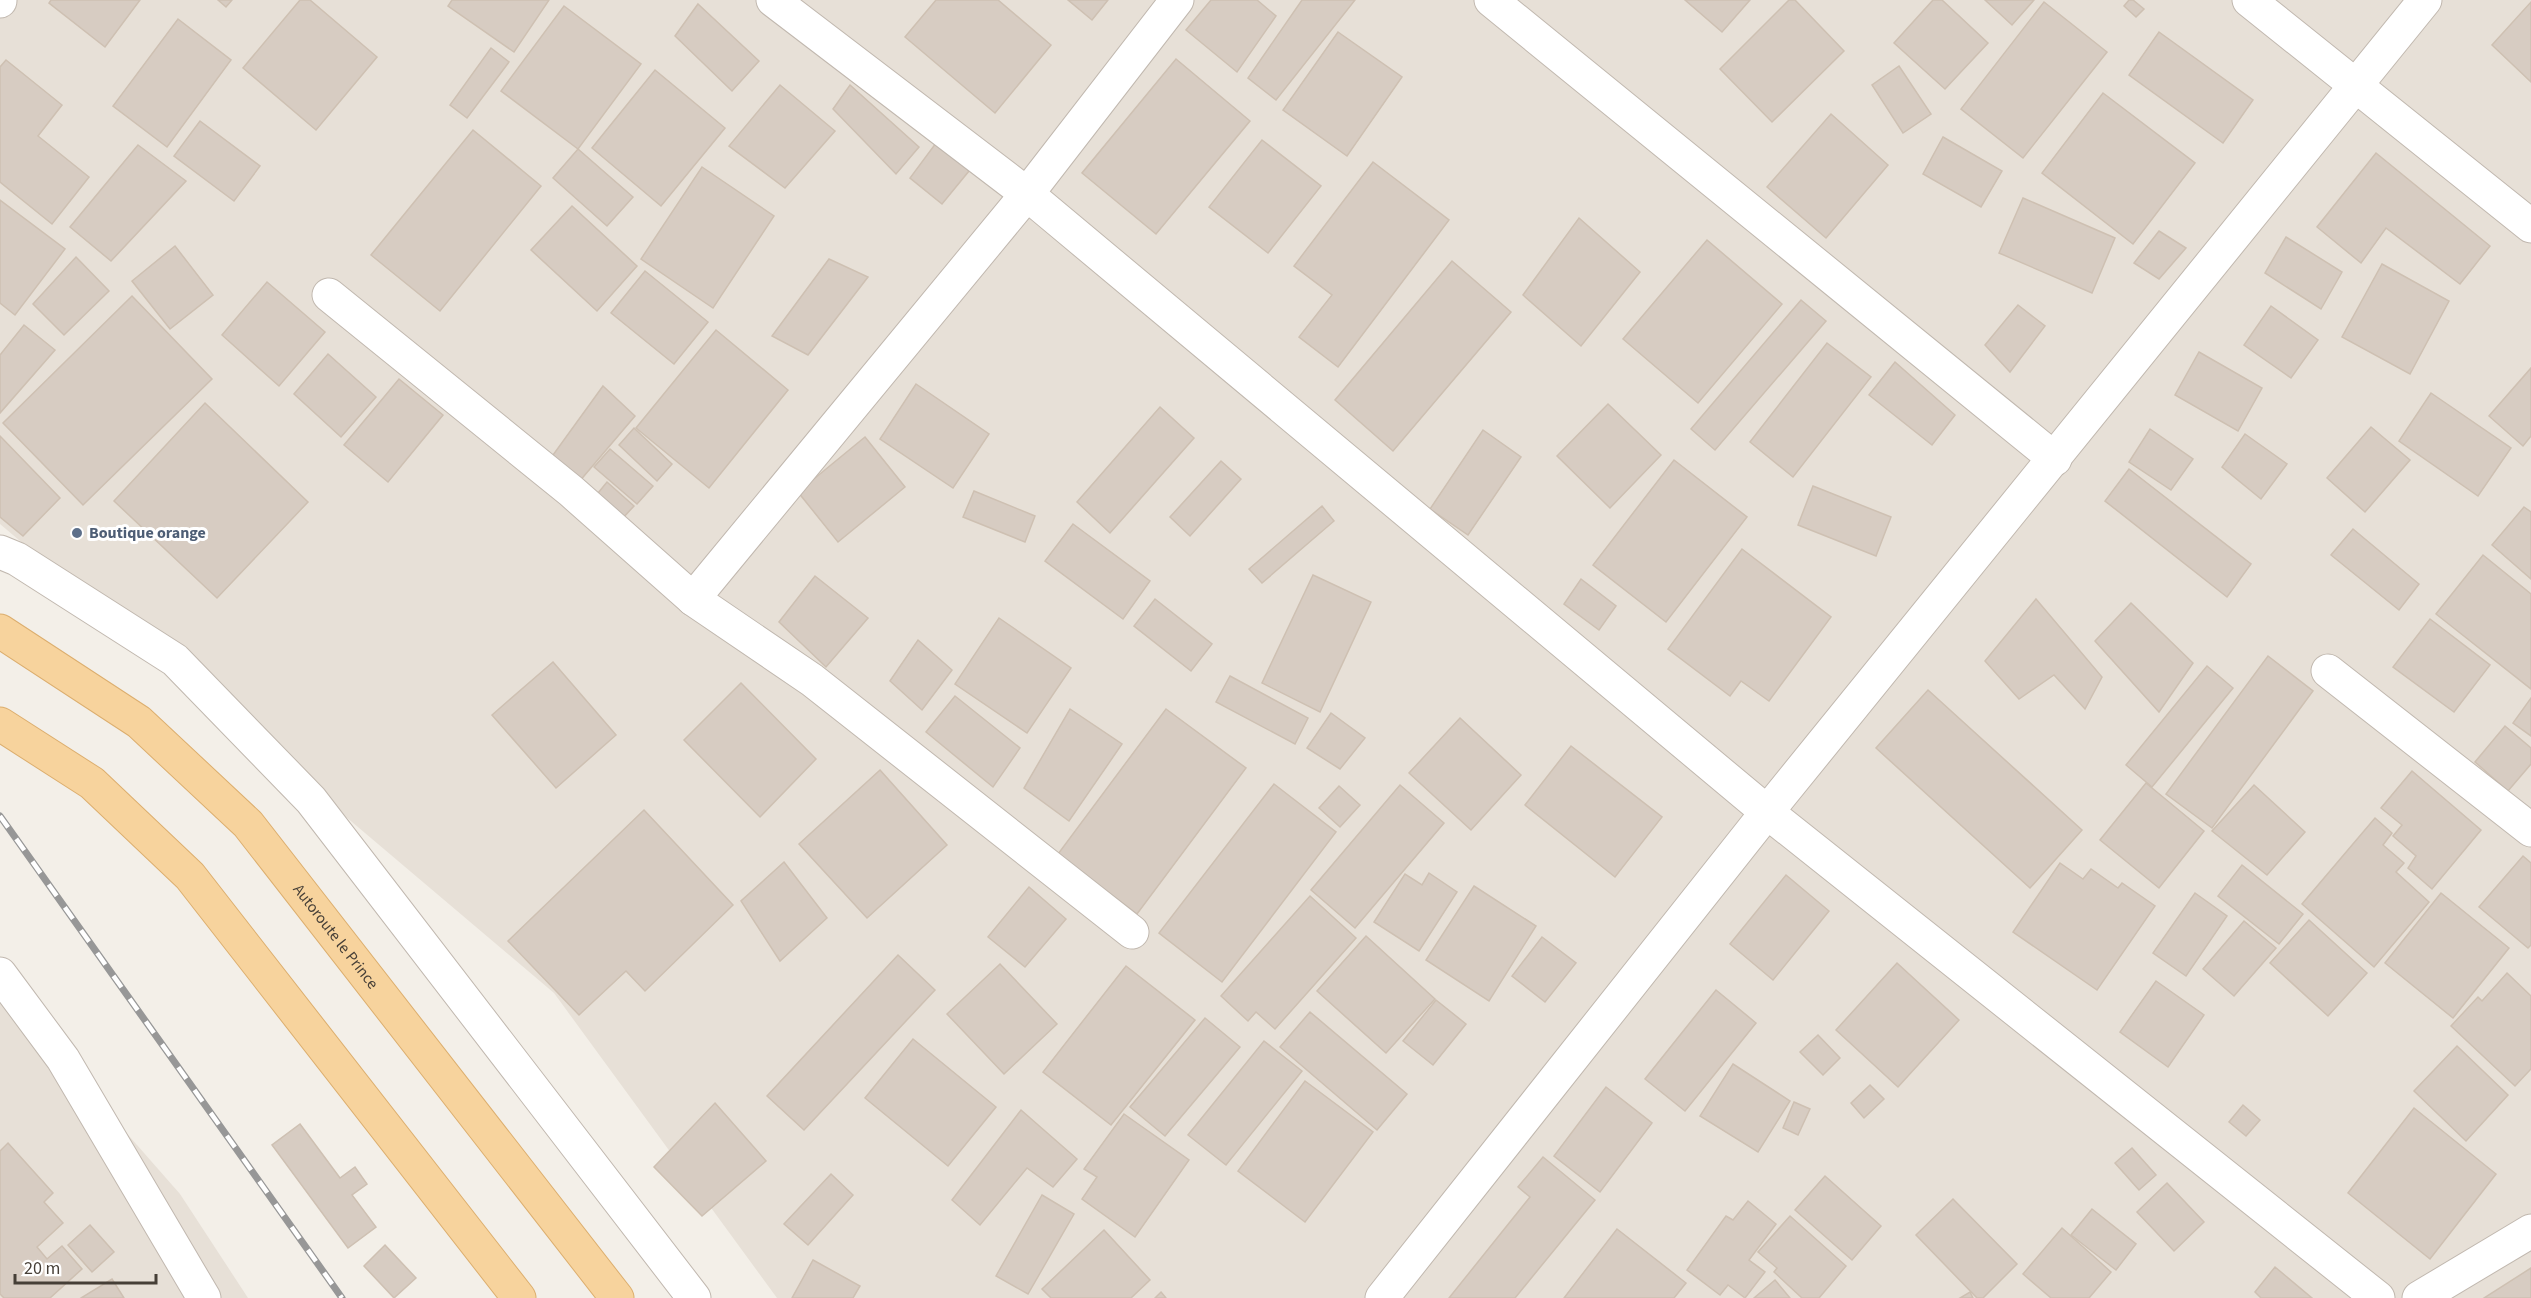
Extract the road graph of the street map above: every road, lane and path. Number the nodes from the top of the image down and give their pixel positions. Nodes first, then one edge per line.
1 (773, 0) edge
2 (1177, 0) edge
3 (1491, 0) edge
4 (2249, 0) edge
5 (2425, 0) edge
6 (2357, 87) junction
7 (1027, 194) junction
8 (2531, 226) edge
9 (329, 295) dead end
10 (2055, 459) junction
11 (0, 552) edge
12 (693, 599) junction
13 (0, 631) edge
14 (2328, 671) dead end
15 (0, 724) edge
16 (1767, 812) junction
17 (2531, 830) edge
18 (1132, 932) dead end
19 (0, 974) edge
20 (2531, 1231) edge
21 (204, 1298) edge
22 (519, 1298) edge
23 (617, 1298) edge
24 (694, 1298) edge
25 (1382, 1298) edge
26 (2378, 1298) edge
27 (2419, 1298) edge

1 - 7 street
2 - 7 street
3 - 10 street
4 - 6 street
5 - 6 street
6 - 8 street
6 - 10 street
7 - 12 street
7 - 16 street
9 - 12 street
10 - 16 street
11 - 24 street
12 - 18 street
13 - 23 main road, Autoroute le Prince
14 - 17 street
15 - 22 main road
16 - 25 street
16 - 26 street
19 - 21 street
20 - 27 street

